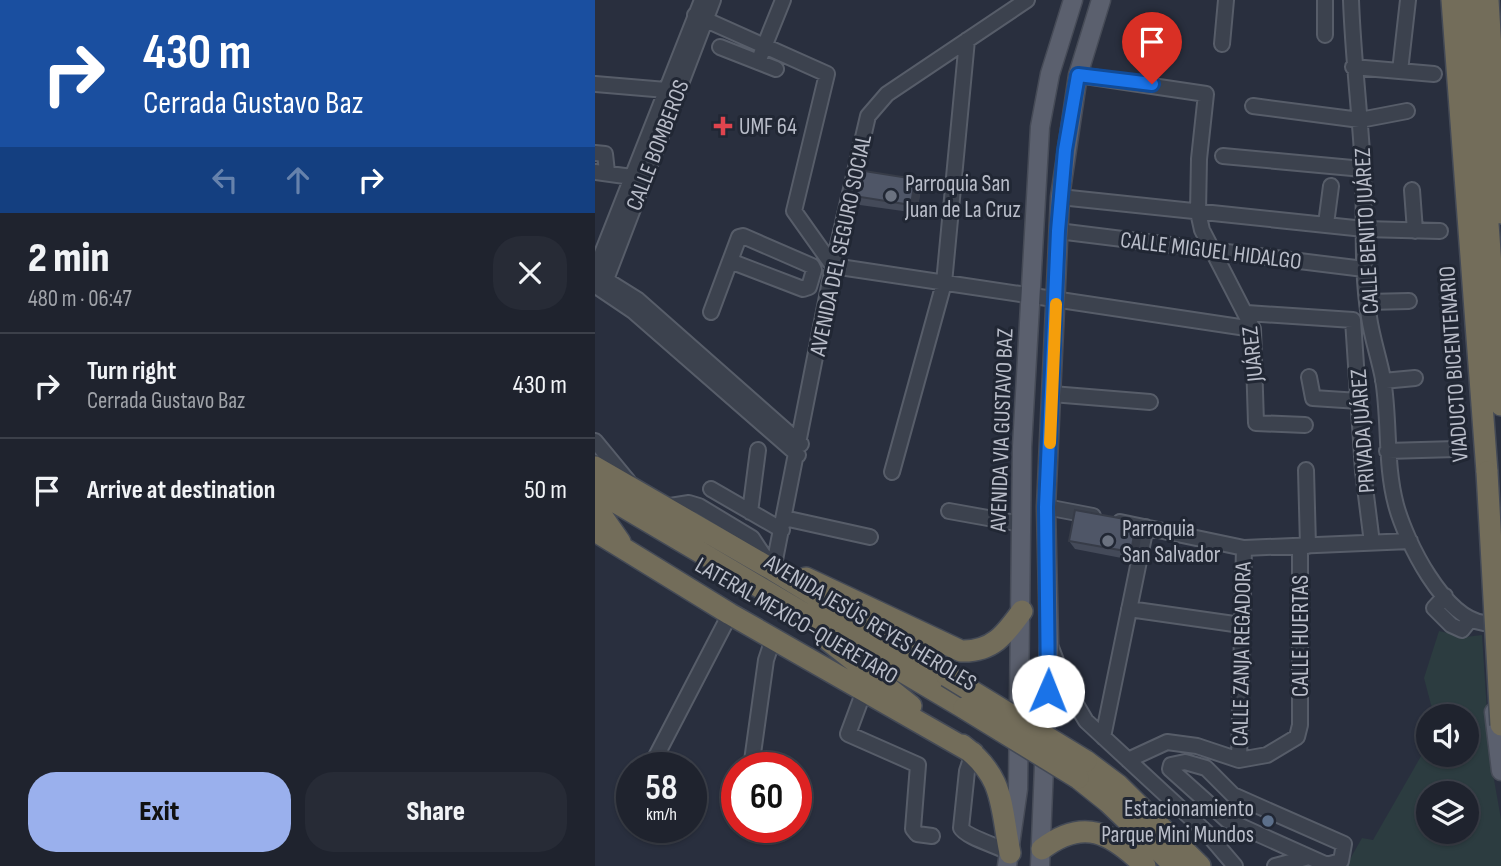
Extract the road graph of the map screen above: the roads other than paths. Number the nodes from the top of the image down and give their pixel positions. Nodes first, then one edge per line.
1 (702, 0) edge
2 (713, 0) edge
3 (783, 0) edge
4 (1027, 0) edge
5 (1073, 0) edge
6 (1101, 0) edge
7 (1226, 0) edge
8 (1325, 0) edge
9 (1352, 0) edge
10 (1408, 0) edge
11 (1449, 0) edge
12 (1472, 0) edge
13 (1488, 0) edge
14 (700, 17) junction
15 (1325, 35) dead end
16 (967, 40) junction
17 (1222, 44) dead end
18 (765, 45) junction
19 (720, 47) dead end
20 (758, 62) junction
21 (1353, 67) junction
22 (776, 69) dead end
23 (1400, 71) junction
24 (1434, 74) dead end
25 (1078, 75) junction
26 (595, 84) edge
27 (671, 92) junction
28 (1253, 106) dead end
29 (1407, 111) dead end
30 (1360, 120) junction
31 (595, 153) edge
32 (1223, 156) dead end
33 (1363, 169) junction
34 (601, 172) edge
35 (638, 178) junction
36 (1331, 186) dead end
37 (1412, 190) dead end
38 (1060, 197) junction
39 (1198, 212) junction
40 (1501, 212) edge
41 (1326, 224) junction
42 (1364, 229) junction
43 (1058, 231) junction
44 (1415, 231) junction
45 (1440, 231) dead end
46 (1212, 250) junction
47 (730, 261) junction
48 (833, 267) junction
49 (1364, 269) junction
50 (812, 278) junction
51 (599, 280) edge
52 (944, 283) junction
53 (830, 285) junction
54 (1030, 296) junction
55 (1056, 300) junction
56 (1367, 302) junction
57 (1409, 302) dead end
58 (711, 312) dead end
59 (1247, 313) junction
60 (1253, 329) junction
61 (1309, 377) dead end
62 (1415, 378) dead end
63 (1383, 381) junction
64 (1052, 394) junction
65 (1359, 401) junction
66 (1150, 402) dead end
67 (1501, 405) edge
68 (1305, 425) dead end
69 (595, 441) edge
70 (1456, 449) dead end
71 (758, 450) dead end
72 (799, 450) junction
73 (1387, 451) junction
74 (595, 467) edge
75 (1306, 470) dead end
76 (892, 472) dead end
77 (711, 489) dead end
78 (595, 491) edge
79 (636, 491) junction
80 (595, 506) edge
81 (1046, 507) junction
82 (949, 511) dead end
83 (750, 512) junction
84 (783, 524) junction
85 (1021, 524) junction
86 (1146, 527) junction
87 (595, 531) edge
88 (870, 537) dead end
89 (1410, 541) junction
90 (1372, 543) junction
91 (1304, 546) junction
92 (623, 547) junction
93 (1244, 548) junction
94 (1482, 568) junction
95 (773, 570) junction
96 (765, 591) junction
97 (1501, 593) edge
98 (1129, 609) junction
99 (1022, 611) junction
100 (730, 614) junction
101 (1477, 622) dead end
102 (1241, 625) junction
103 (773, 639) junction
104 (1049, 642) junction
105 (864, 691) junction
106 (1501, 724) edge
107 (1104, 737) junction
108 (658, 752) edge
109 (753, 752) edge
110 (973, 753) junction
111 (1128, 760) junction
112 (1239, 760) junction
113 (1082, 769) junction
114 (1501, 771) edge
115 (932, 836) dead end
116 (1309, 857) junction
117 (1041, 858) edge
118 (1009, 860) edge
119 (1145, 866) edge
120 (1175, 866) edge
121 (1200, 866) edge
122 (1235, 866) edge
123 (1275, 866) edge
124 (1325, 866) edge

1 - 14 street, CALLE BOMBEROS
2 - 14 street, CALLE BOMBEROS
3 - 18 street
4 - 16 street, AVENIDA DEL SEGURO SOCIAL
5 - 54 main road, AVENIDA VIA GUSTAVO BAZ
6 - 25 main road
7 - 17 street
8 - 15 street
9 - 21 street, CALLE BENITO JUÁREZ
10 - 23 street
11 - 94 main road
11 - 106 highway, VIADUCTO BICENTENARIO, bridge
12 - 67 highway
13 - 40 highway
14 - 18 street
14 - 27 street, CALLE BOMBEROS
16 - 48 street, AVENIDA DEL SEGURO SOCIAL
16 - 52 street
18 - 20 street
18 - 48 street
19 - 20 street
20 - 22 street
21 - 23 street
21 - 30 street, CALLE BENITO JUÁREZ
23 - 24 street
25 - 38 main road
25 - 39 street
26 - 27 street
27 - 35 street, CALLE BOMBEROS
28 - 30 street
29 - 30 street
30 - 33 street, CALLE BENITO JUÁREZ
31 - 34 street
32 - 33 street
33 - 42 street, CALLE BENITO JUÁREZ
34 - 35 street
35 - 51 street, CALLE BOMBEROS
36 - 41 street
37 - 44 street
38 - 39 street
38 - 43 main road
39 - 41 street
39 - 46 street
41 - 42 street
42 - 44 street
42 - 49 street, CALLE BENITO JUÁREZ
43 - 46 street, CALLE MIGUEL HIDALGO
43 - 55 main road
44 - 45 street
46 - 49 street, CALLE MIGUEL HIDALGO
46 - 59 street, JUÁREZ
47 - 50 street
47 - 50 street
47 - 58 street
48 - 52 street
48 - 53 street, AVENIDA DEL SEGURO SOCIAL
49 - 56 street, CALLE BENITO JUÁREZ
50 - 53 street
51 - 72 street
52 - 54 street
52 - 76 street
53 - 72 street, AVENIDA DEL SEGURO SOCIAL
54 - 55 street
54 - 85 main road, AVENIDA VIA GUSTAVO BAZ
55 - 60 street
55 - 64 main road
56 - 57 street
56 - 63 street, CALLE BENITO JUÁREZ
59 - 60 street, JUÁREZ
59 - 65 street, PRIVADA JUÁREZ
60 - 68 street, JUÁREZ
61 - 65 street
62 - 63 street
63 - 73 street, CALLE BENITO JUÁREZ
64 - 66 street
64 - 81 main road
65 - 90 street, PRIVADA JUÁREZ
69 - 79 street
70 - 73 street
71 - 83 street
72 - 84 street, AVENIDA DEL SEGURO SOCIAL
73 - 89 street, CALLE BENITO JUÁREZ
74 - 79 highway, AVENIDA JESÚS REYES HEROLES
75 - 91 street, CALLE HUERTAS
77 - 83 street
78 - 96 highway, AVENIDA JESÚS REYES HEROLES
79 - 95 highway, AVENIDA JESÚS REYES HEROLES
80 - 92 highway
81 - 86 street
81 - 104 main road
82 - 85 street
83 - 84 street
84 - 88 street
84 - 95 street, AVENIDA DEL SEGURO SOCIAL
85 - 99 main road, AVENIDA VIA GUSTAVO BAZ
86 - 93 street
86 - 98 street
87 - 92 highway, LATERAL MEXICO-QUERETARO
89 - 90 street
89 - 101 street, CALLE BENITO JUÁREZ
90 - 91 street
91 - 93 street
91 - 112 street, CALLE HUERTAS
92 - 100 highway, LATERAL MEXICO-QUERETARO
93 - 102 street, CALLE ZANJA REGADORA
94 - 97 highway
94 - 114 main road
95 - 99 highway
95 - 113 highway, AVENIDA JESÚS REYES HEROLES, bridge
96 - 110 highway
96 - 113 highway, AVENIDA JESÚS REYES HEROLES, bridge
98 - 102 street
98 - 107 street
99 - 118 main road, AVENIDA VIA GUSTAVO BAZ
100 - 103 highway, LATERAL MEXICO-QUERETARO
100 - 108 street
102 - 112 street, CALLE ZANJA REGADORA
103 - 105 highway, LATERAL MEXICO-QUERETARO
103 - 109 street
104 - 107 street
104 - 117 main road
105 - 110 highway, LATERAL MEXICO-QUERETARO
105 - 115 street
107 - 111 street
110 - 118 highway
110 - 118 street
111 - 112 street
111 - 122 street
113 - 120 highway, AVENIDA JESÚS REYES HEROLES
113 - 121 highway
116 - 123 street
116 - 124 street
116 - 124 street
117 - 119 highway

